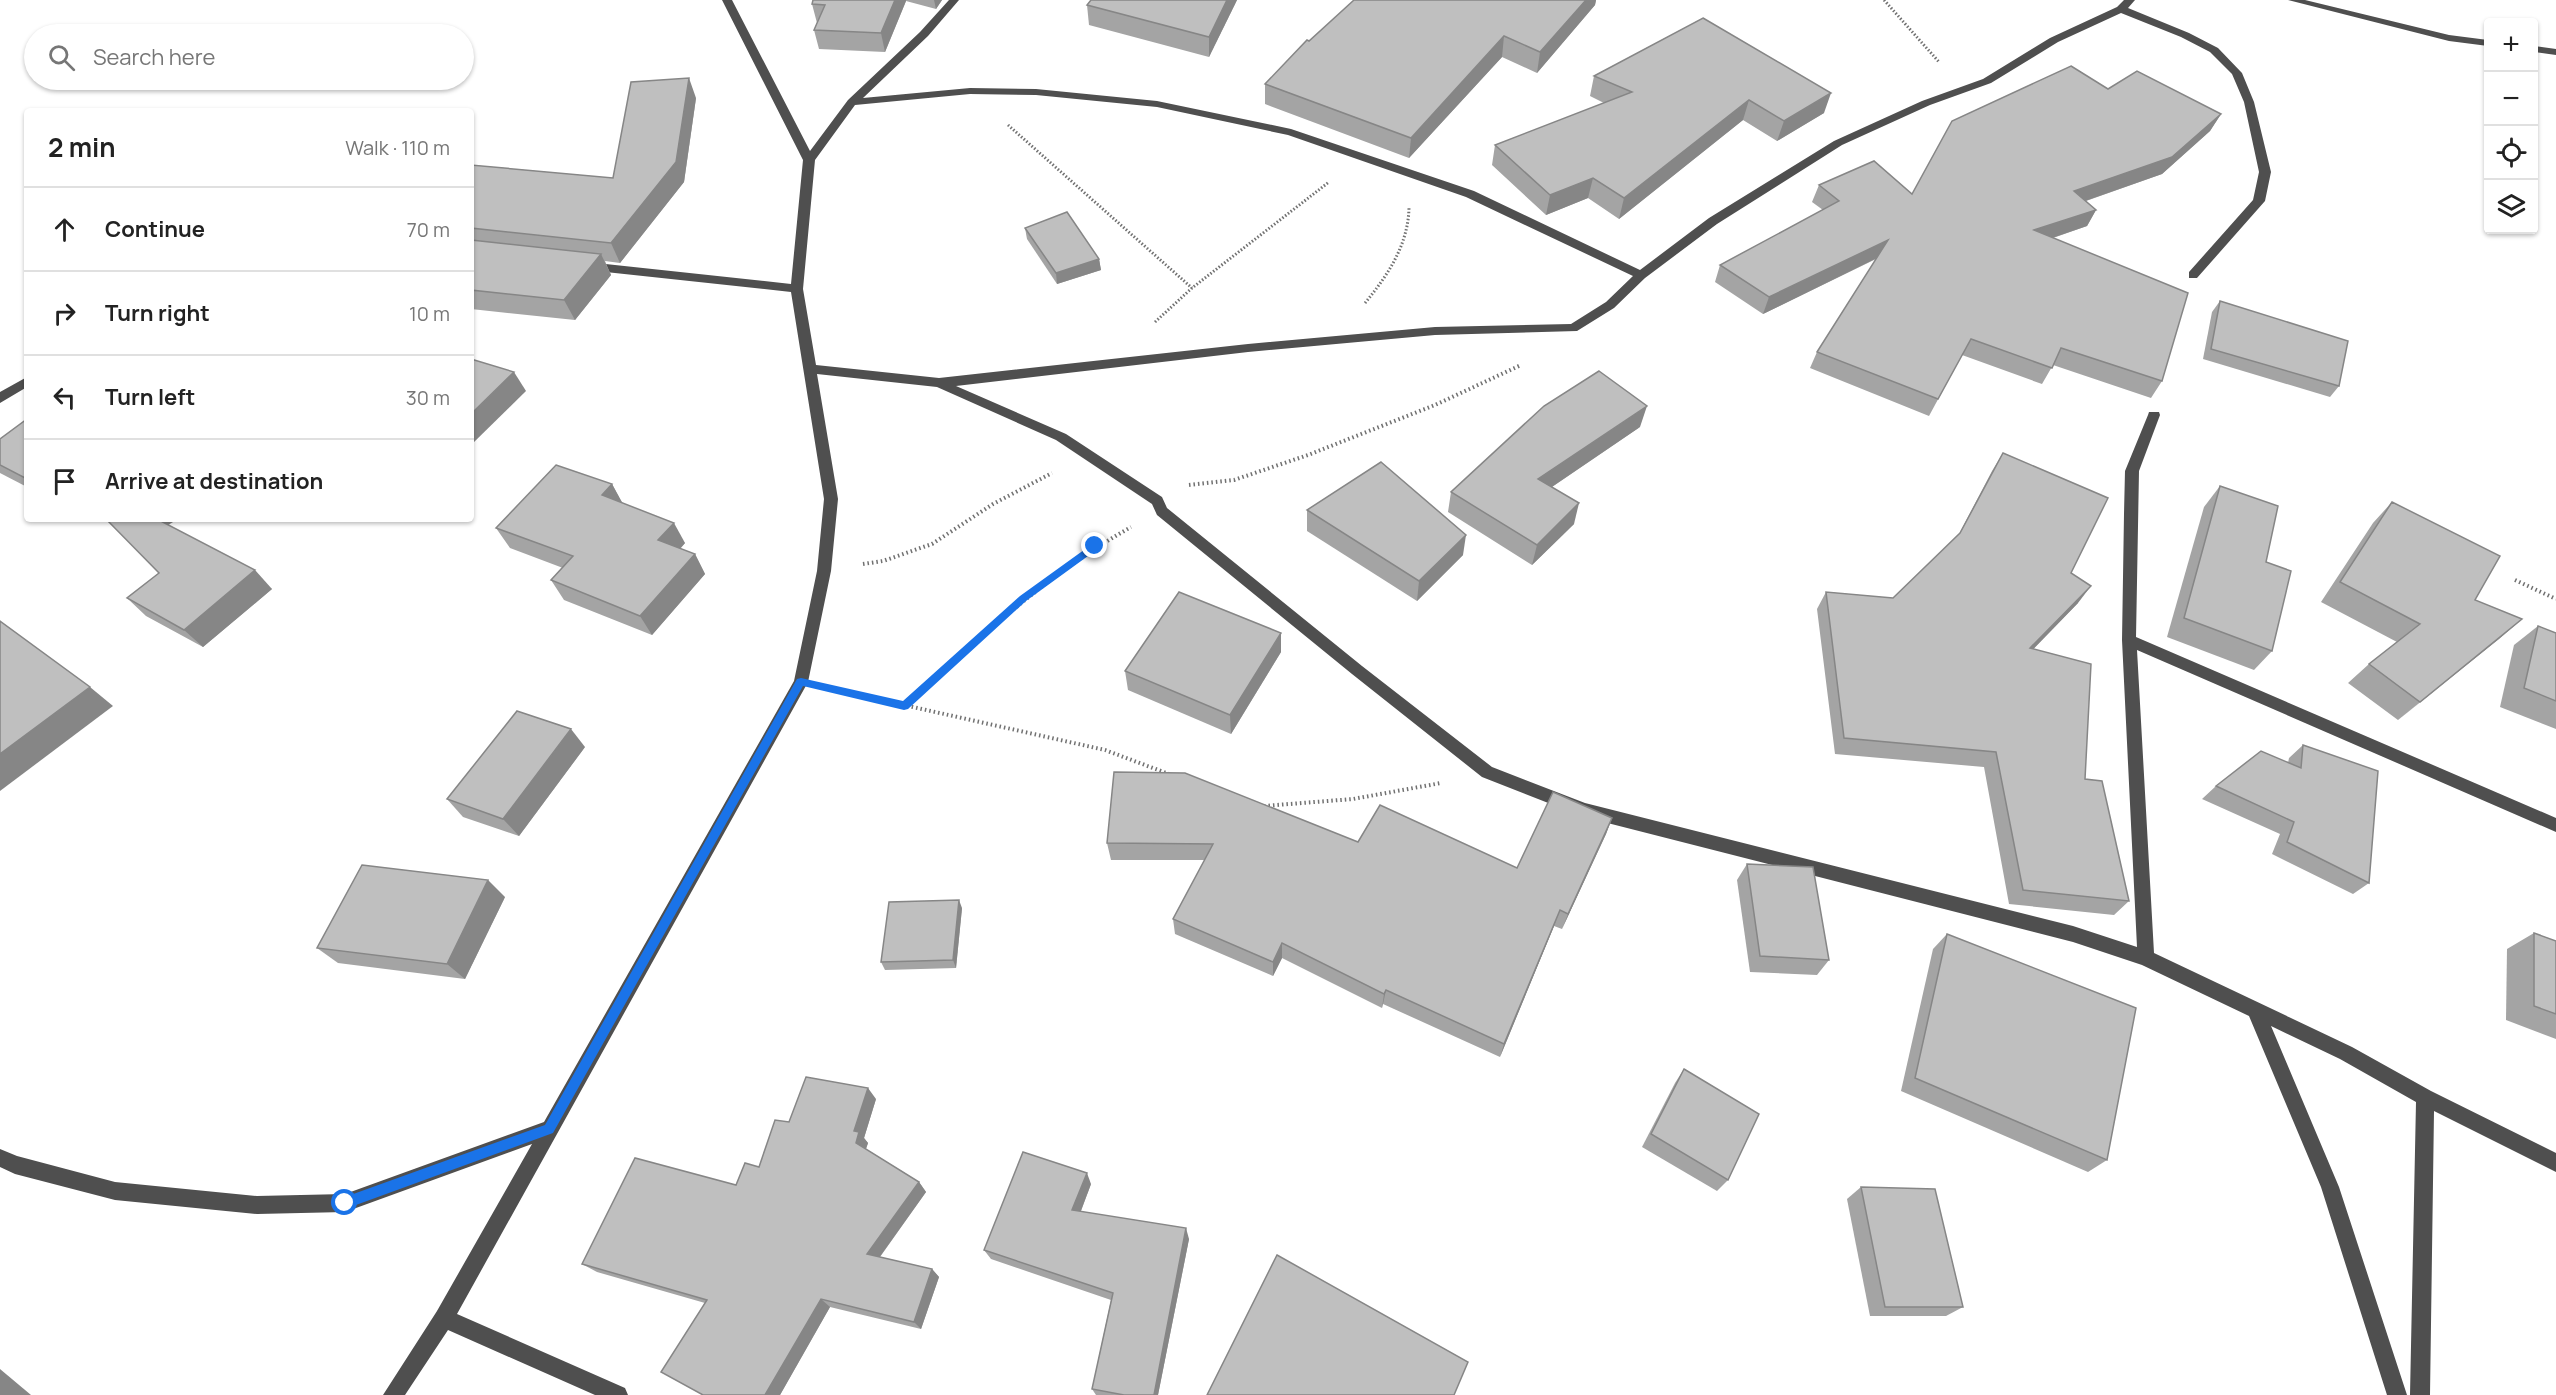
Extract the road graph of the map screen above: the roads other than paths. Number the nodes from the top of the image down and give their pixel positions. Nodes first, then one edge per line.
1 (727, 0) edge
2 (954, 0) edge
3 (2293, 0) edge
4 (2125, 5) edge
5 (2484, 42) edge
6 (2538, 50) edge
7 (2556, 52) edge
8 (852, 102) junction
9 (809, 160) junction
10 (576, 264) edge
11 (1641, 275) junction
12 (2193, 275) dead end
13 (797, 289) junction
14 (811, 369) junction
15 (24, 383) edge
16 (939, 384) junction
17 (0, 398) edge
18 (2154, 415) dead end
19 (2129, 640) junction
20 (2556, 825) edge
21 (2146, 958) junction
22 (2256, 1012) junction
23 (2425, 1097) junction
24 (549, 1129) junction
25 (0, 1158) edge
26 (2556, 1163) edge
27 (444, 1318) junction
28 (393, 1395) edge
29 (618, 1395) edge
30 (2397, 1395) edge
31 (2420, 1395) edge

1 - 9 street
2 - 8 street
3 - 5 street
4 - 11 street
4 - 12 street
6 - 7 street
8 - 9 street
8 - 11 street
9 - 13 street
10 - 13 street
11 - 16 street
13 - 14 street
14 - 16 street
14 - 24 street
15 - 17 street
16 - 21 street
18 - 19 street
19 - 20 street
19 - 21 street
21 - 22 street
22 - 23 street
22 - 30 street
23 - 26 street
23 - 31 street
24 - 25 street
24 - 27 street
27 - 28 street
27 - 29 street

